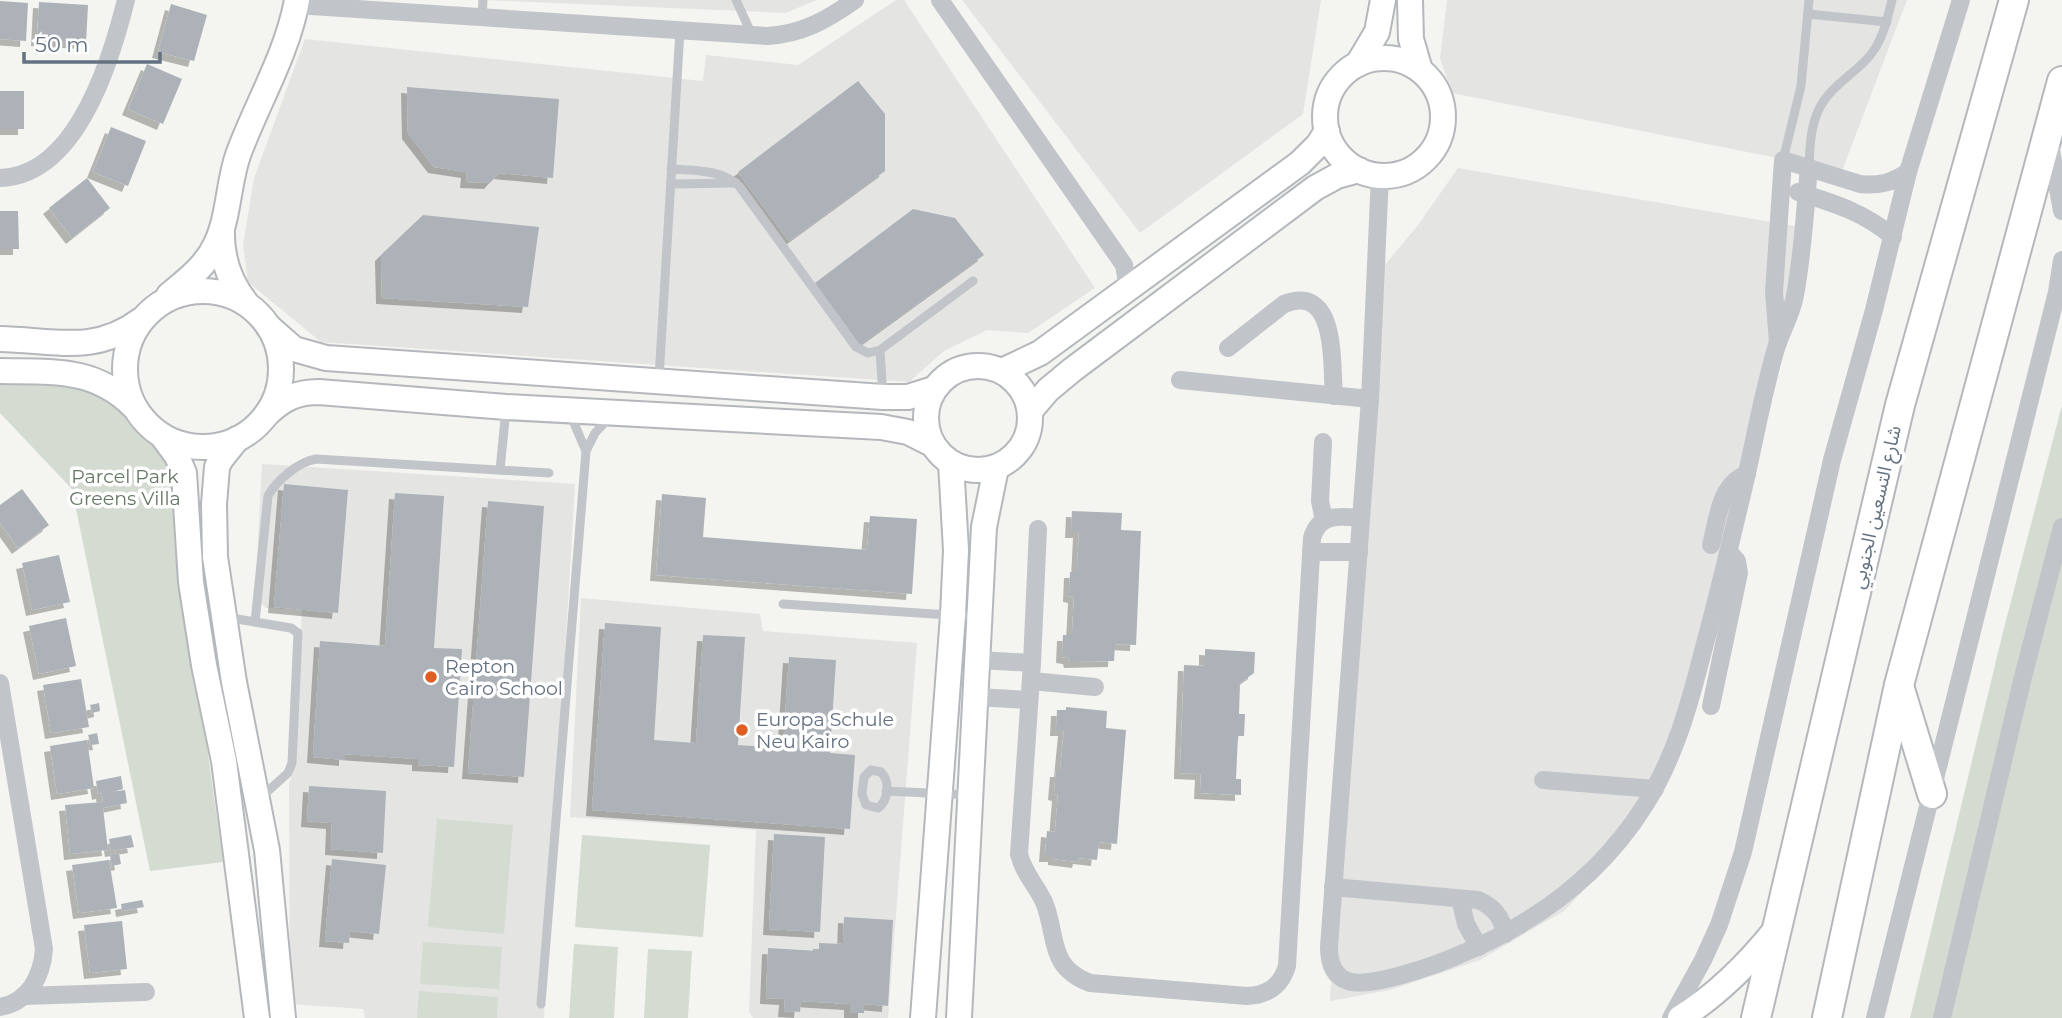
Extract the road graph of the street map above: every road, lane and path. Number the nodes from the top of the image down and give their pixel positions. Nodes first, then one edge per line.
1 (127, 0) edge
2 (736, 0) edge
3 (855, 0) edge
4 (940, 0) edge
5 (1383, 0) edge
6 (1410, 0) edge
7 (1809, 0) edge
8 (1892, 0) edge
9 (1961, 0) edge
10 (2014, 0) edge
11 (297, 2) edge
12 (482, 9) edge
13 (1808, 14) junction
14 (1887, 22) junction
15 (680, 30) junction
16 (752, 35) junction
17 (1358, 64) junction
18 (1420, 70) junction
19 (2062, 81) edge
20 (1327, 131) junction
21 (2048, 132) junction
22 (1783, 160) junction
23 (1809, 167) junction
24 (671, 169) junction
25 (1908, 172) junction
26 (1369, 173) junction
27 (0, 178) edge
28 (736, 183) junction
29 (671, 184) junction
30 (1781, 187) junction
31 (1806, 194) junction
32 (2062, 211) edge
33 (223, 221) junction
34 (1893, 237) junction
35 (2062, 260) edge
36 (974, 281) dead end
37 (1125, 291) junction
38 (162, 301) junction
39 (247, 304) junction
40 (1151, 313) junction
41 (141, 319) junction
42 (269, 327) junction
43 (0, 339) edge
44 (1778, 343) junction
45 (1228, 348) dead end
46 (880, 350) junction
47 (0, 371) edge
48 (1002, 371) junction
49 (1180, 380) dead end
50 (659, 383) junction
51 (934, 389) junction
52 (1334, 396) junction
53 (883, 397) junction
54 (1370, 399) junction
55 (134, 406) junction
56 (506, 407) junction
57 (568, 411) junction
58 (1030, 411) junction
59 (616, 413) junction
60 (267, 414) junction
61 (163, 437) junction
62 (237, 439) junction
63 (1323, 442) dead end
64 (932, 444) junction
65 (586, 451) junction
66 (951, 463) junction
67 (996, 468) junction
68 (500, 470) junction
69 (549, 473) dead end
70 (1747, 474) junction
71 (1361, 518) junction
72 (1324, 520) junction
73 (2062, 527) edge
74 (1038, 529) dead end
75 (1711, 545) dead end
76 (1311, 552) junction
77 (1359, 552) junction
78 (1729, 552) junction
79 (783, 604) dead end
80 (953, 615) junction
81 (223, 617) junction
82 (981, 617) junction
83 (255, 622) junction
84 (978, 660) junction
85 (1031, 672) junction
86 (0, 683) edge
87 (1899, 685) junction
88 (1095, 687) dead end
89 (977, 697) junction
90 (1029, 701) junction
91 (1711, 706) dead end
92 (6, 761) edge
93 (1543, 780) dead end
94 (1655, 789) junction
95 (887, 791) dead end
96 (942, 794) junction
97 (1932, 794) junction
98 (971, 795) junction
99 (258, 800) junction
100 (270, 880) junction
101 (241, 884) junction
102 (1333, 887) junction
103 (933, 895) junction
104 (966, 895) junction
105 (1460, 899) junction
106 (1777, 927) junction
107 (1505, 934) junction
108 (1479, 947) junction
109 (928, 961) junction
110 (962, 961) junction
111 (146, 992) dead end
112 (23, 996) junction
113 (541, 1004) dead end
114 (0, 1007) edge
115 (257, 1018) edge
116 (283, 1018) edge
117 (923, 1018) edge
118 (959, 1018) edge
119 (1671, 1018) edge
120 (1680, 1018) edge
121 (1756, 1018) edge
122 (1827, 1018) edge
123 (1875, 1018) edge
124 (1942, 1018) edge

1 - 27 street
2 - 16 lane
3 - 16 street
4 - 37 street
5 - 17 street
6 - 18 street
7 - 13 lane
8 - 14 lane
9 - 25 street
10 - 106 main road, شارع التسعين الجنوبي
11 - 12 street
11 - 33 street
12 - 15 street
13 - 14 lane
13 - 22 lane
14 - 23 lane
15 - 16 street
15 - 24 lane
17 - 18 street
17 - 20 street
18 - 26 street
19 - 21 main road
20 - 26 street
20 - 37 street
21 - 32 street
21 - 87 main road
22 - 23 street
22 - 30 street
23 - 25 street
23 - 31 street
24 - 28 lane
24 - 29 lane
25 - 34 street
26 - 40 street
26 - 54 street
28 - 29 lane
28 - 46 lane
29 - 50 lane
30 - 31 street
30 - 44 street
31 - 34 street
31 - 44 street
33 - 38 street
33 - 39 street
34 - 119 street
35 - 97 street
36 - 46 lane
37 - 40 street
37 - 48 street
38 - 39 street
38 - 41 street
39 - 42 street
40 - 58 street
41 - 43 street
41 - 55 street
42 - 50 street
42 - 60 street
44 - 70 street
45 - 52 street
46 - 53 lane
47 - 55 street
48 - 51 street
48 - 58 street
49 - 52 street
50 - 53 street
51 - 53 street
51 - 64 street
52 - 54 street
54 - 71 street
55 - 61 street
56 - 57 street
56 - 60 street
56 - 68 lane
57 - 59 street
57 - 65 lane
58 - 67 street
59 - 64 street
59 - 65 lane
60 - 62 street
61 - 62 street
61 - 101 street
62 - 81 street
63 - 72 street
64 - 66 street
65 - 113 lane
66 - 67 street
66 - 80 street
67 - 82 street
68 - 69 lane
68 - 83 lane
70 - 75 street
70 - 78 street
71 - 72 street
71 - 77 street
72 - 76 street
73 - 124 street
74 - 85 street
76 - 77 street
76 - 90 street
77 - 102 street
78 - 91 street
78 - 94 street
79 - 80 lane
80 - 82 lane
80 - 96 street
81 - 83 lane
81 - 99 street
82 - 84 street
83 - 99 lane
84 - 85 street
84 - 89 street
85 - 88 street
85 - 90 street
86 - 92 street
87 - 97 main road
87 - 122 main road
89 - 90 street
89 - 98 street
92 - 112 street
93 - 94 street
94 - 107 street
95 - 96 lane
96 - 98 lane
96 - 103 street
97 - 123 street
98 - 104 street
99 - 100 street
100 - 101 street
100 - 116 street
101 - 115 street
102 - 105 street
102 - 108 street
103 - 104 street
103 - 109 street
104 - 110 street
105 - 107 street
105 - 108 street
106 - 120 street
106 - 121 main road, شارع التسعين الجنوبي
107 - 108 street
109 - 110 street
109 - 117 street
110 - 118 street
111 - 112 street
112 - 114 street

